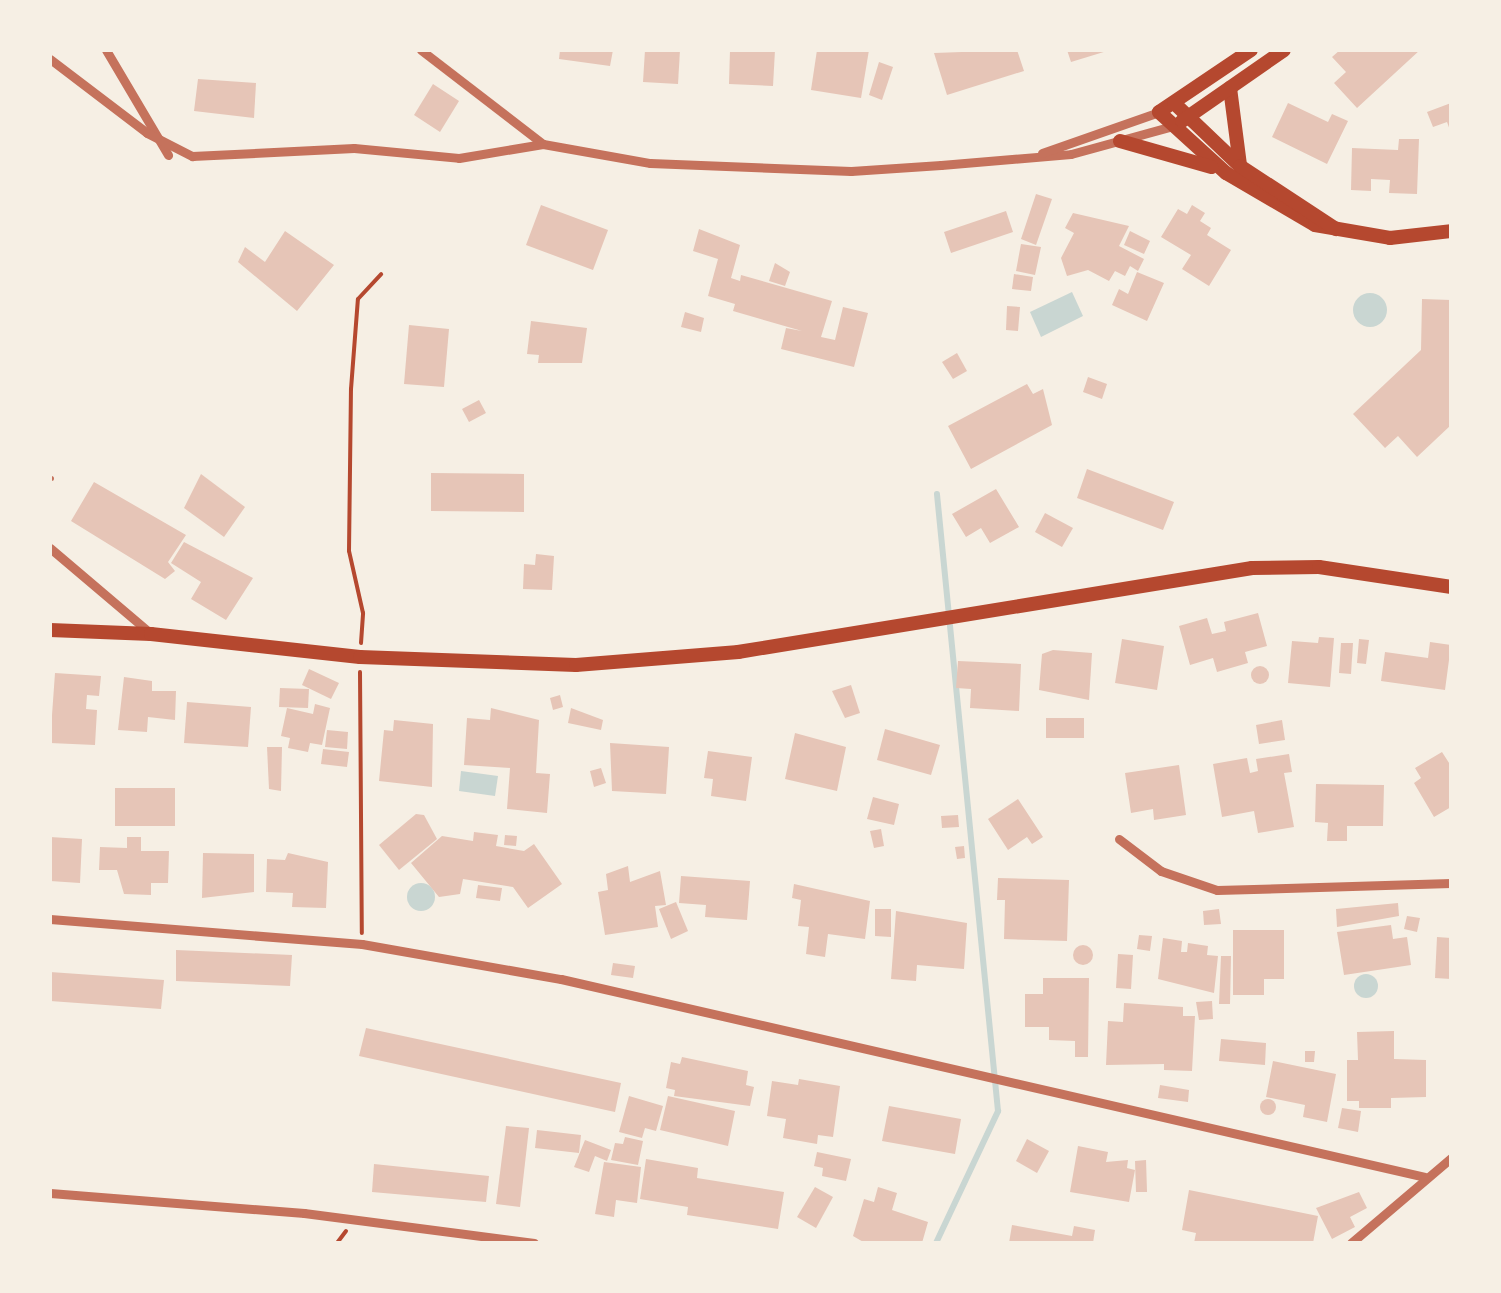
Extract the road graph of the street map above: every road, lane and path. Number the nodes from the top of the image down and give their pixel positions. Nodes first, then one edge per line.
1 (106, 50) edge
2 (421, 50) edge
3 (1252, 50) edge
4 (1284, 50) edge
5 (50, 59) edge
6 (1230, 88) junction
7 (1174, 103) junction
8 (1159, 112) junction
9 (1190, 116) junction
10 (1173, 126) junction
11 (162, 140) junction
12 (1120, 141) junction
13 (543, 144) junction
14 (168, 155) dead end
15 (1035, 156) junction
16 (1233, 170) junction
17 (1451, 231) edge
18 (381, 274) dead end
19 (50, 548) edge
20 (1451, 587) edge
21 (50, 630) edge
22 (151, 634) junction
23 (360, 657) junction
24 (1119, 839) dead end
25 (1451, 883) edge
26 (50, 920) edge
27 (362, 944) junction
28 (1451, 1158) edge
29 (1425, 1177) junction
30 (50, 1194) edge
31 (534, 1243) edge
32 (1352, 1243) edge

1 - 11 street
2 - 13 street
3 - 7 main road
4 - 6 main road
5 - 11 street
6 - 9 main road
6 - 16 main road
7 - 8 main road
7 - 9 main road
8 - 10 main road
8 - 15 street
9 - 10 main road
9 - 16 main road
10 - 12 street
10 - 16 main road
11 - 13 street
11 - 14 street
12 - 15 street
12 - 16 main road
13 - 15 street
16 - 17 main road
18 - 23 path
19 - 22 street
20 - 23 main road
21 - 22 main road
22 - 23 main road
23 - 27 path
24 - 25 street
26 - 27 street
27 - 29 street
28 - 29 street
29 - 32 street
30 - 31 street

